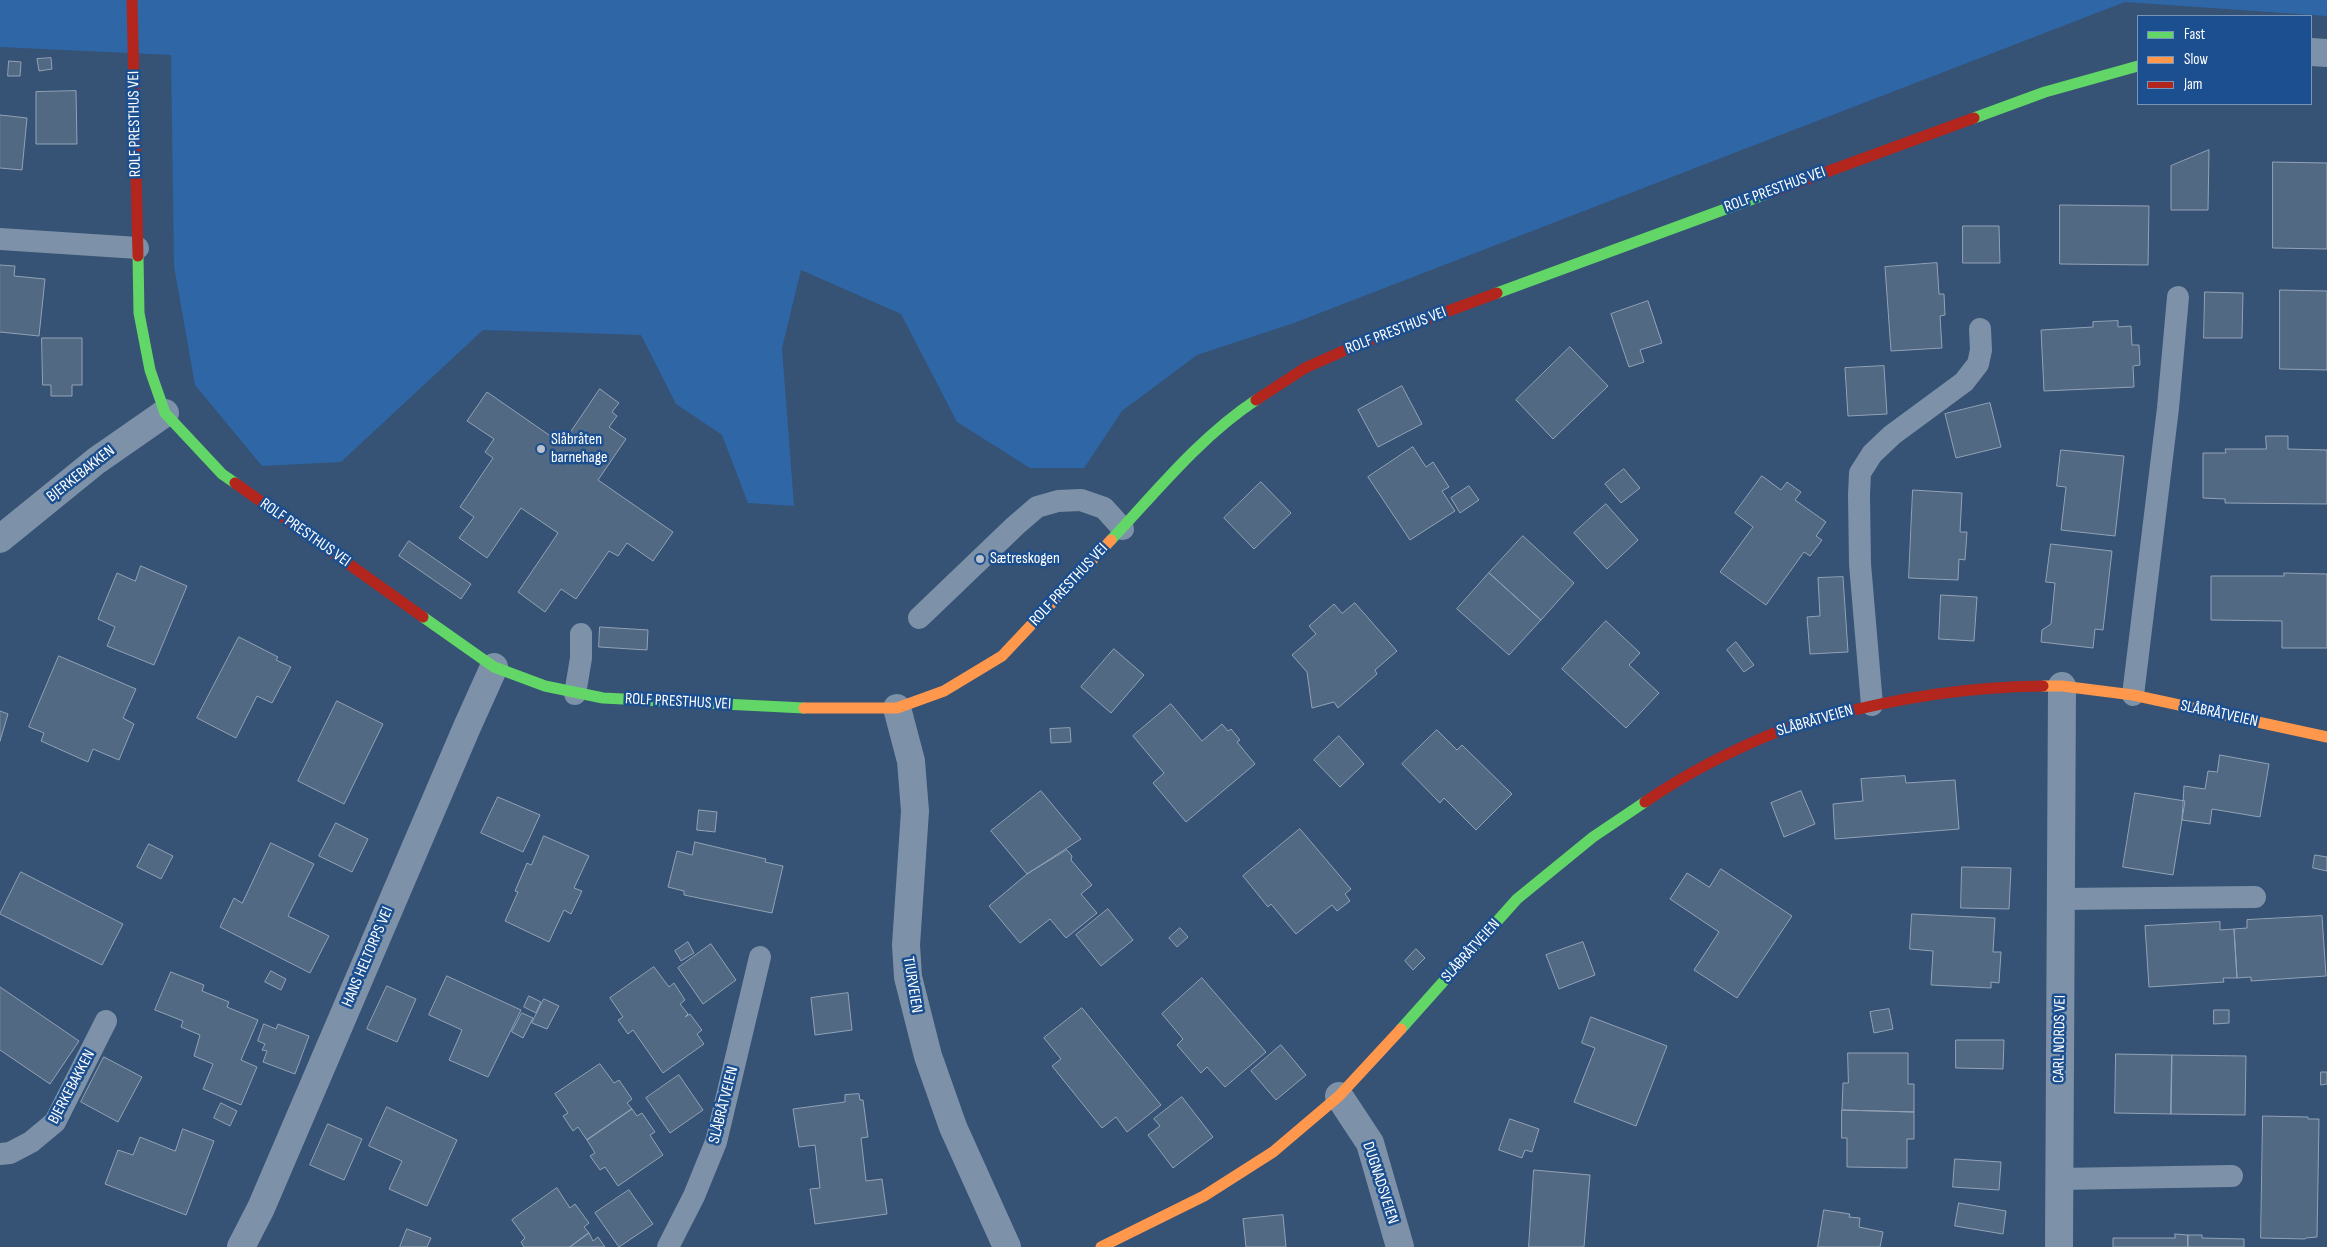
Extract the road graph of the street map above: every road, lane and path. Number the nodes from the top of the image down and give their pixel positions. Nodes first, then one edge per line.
1 (132, 0) edge
2 (2312, 52) edge
3 (2327, 53) edge
4 (2137, 66) edge
5 (0, 239) edge
6 (138, 248) junction
7 (2178, 298) dead end
8 (1980, 329) dead end
9 (165, 413) junction
10 (1122, 529) junction
11 (0, 539) edge
12 (919, 618) dead end
13 (581, 634) dead end
14 (494, 667) junction
15 (2062, 686) junction
16 (575, 694) junction
17 (2133, 695) junction
18 (1872, 705) junction
19 (897, 708) junction
20 (2327, 737) edge
21 (2255, 898) dead end
22 (2061, 899) junction
23 (760, 957) dead end
24 (106, 1021) dead end
25 (1339, 1096) junction
26 (0, 1154) edge
27 (2232, 1176) dead end
28 (2059, 1179) junction
29 (1108, 1246) edge
30 (241, 1247) edge
31 (668, 1247) edge
32 (1007, 1247) edge
33 (1400, 1247) edge
34 (2059, 1247) edge

1 - 6 street, ROLF PRESTHUS VEI
2 - 3 street
4 - 10 street, ROLF PRESTHUS VEI
5 - 6 lane
6 - 9 street, ROLF PRESTHUS VEI
7 - 17 lane
8 - 18 lane, SLÅBRÅTVEIEN
9 - 11 street, BJERKEBAKKEN
9 - 14 street, ROLF PRESTHUS VEI
10 - 12 lane
10 - 19 street, ROLF PRESTHUS VEI
13 - 16 lane
14 - 16 street, ROLF PRESTHUS VEI
14 - 30 street, HANS HELTORPS VEI
15 - 17 street, SLÅBRÅTVEIEN
15 - 18 street, SLÅBRÅTVEIEN
15 - 22 street, CARL NORDS VEI
16 - 19 street, ROLF PRESTHUS VEI
17 - 20 street, SLÅBRÅTVEIEN
18 - 25 street, SLÅBRÅTVEIEN
19 - 32 street, TIURVEIEN
21 - 22 lane
22 - 28 street, CARL NORDS VEI
23 - 31 lane, SLÅBRÅTVEIEN
24 - 26 lane, BJERKEBAKKEN
25 - 29 street, SLÅBRÅTVEIEN
25 - 33 street, DUGNADSVEIEN
27 - 28 lane
28 - 34 street, CARL NORDS VEI

